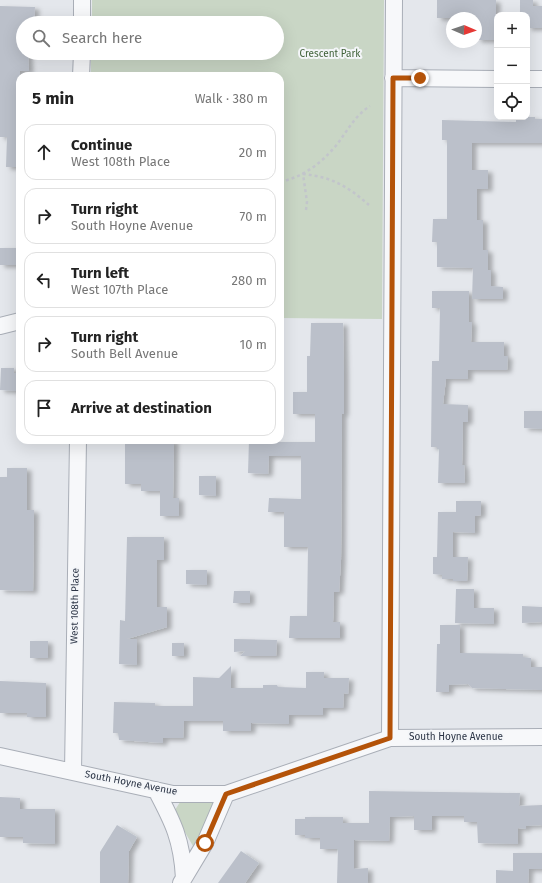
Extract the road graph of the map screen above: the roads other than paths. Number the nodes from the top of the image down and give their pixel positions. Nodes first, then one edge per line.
1 (82, 0) edge
2 (394, 0) edge
3 (82, 16) edge
4 (82, 60) edge
5 (82, 72) edge
6 (393, 78) junction
7 (494, 79) edge
8 (530, 79) edge
9 (542, 79) edge
10 (16, 322) edge
11 (0, 326) edge
12 (78, 444) edge
13 (542, 737) edge
14 (390, 738) junction
15 (0, 756) edge
16 (73, 772) junction
17 (156, 790) junction
18 (226, 794) junction
19 (182, 880) edge

1 - 3 street
2 - 6 street
4 - 5 street
6 - 7 street
6 - 14 street
8 - 9 street
10 - 11 street
12 - 16 street, West 108th Place
13 - 14 street, South Hoyne Avenue
14 - 18 street, South Hoyne Avenue
15 - 16 street, South Hoyne Avenue
16 - 17 street, South Hoyne Avenue
17 - 18 street, South Hoyne Avenue
17 - 19 street
18 - 19 street

